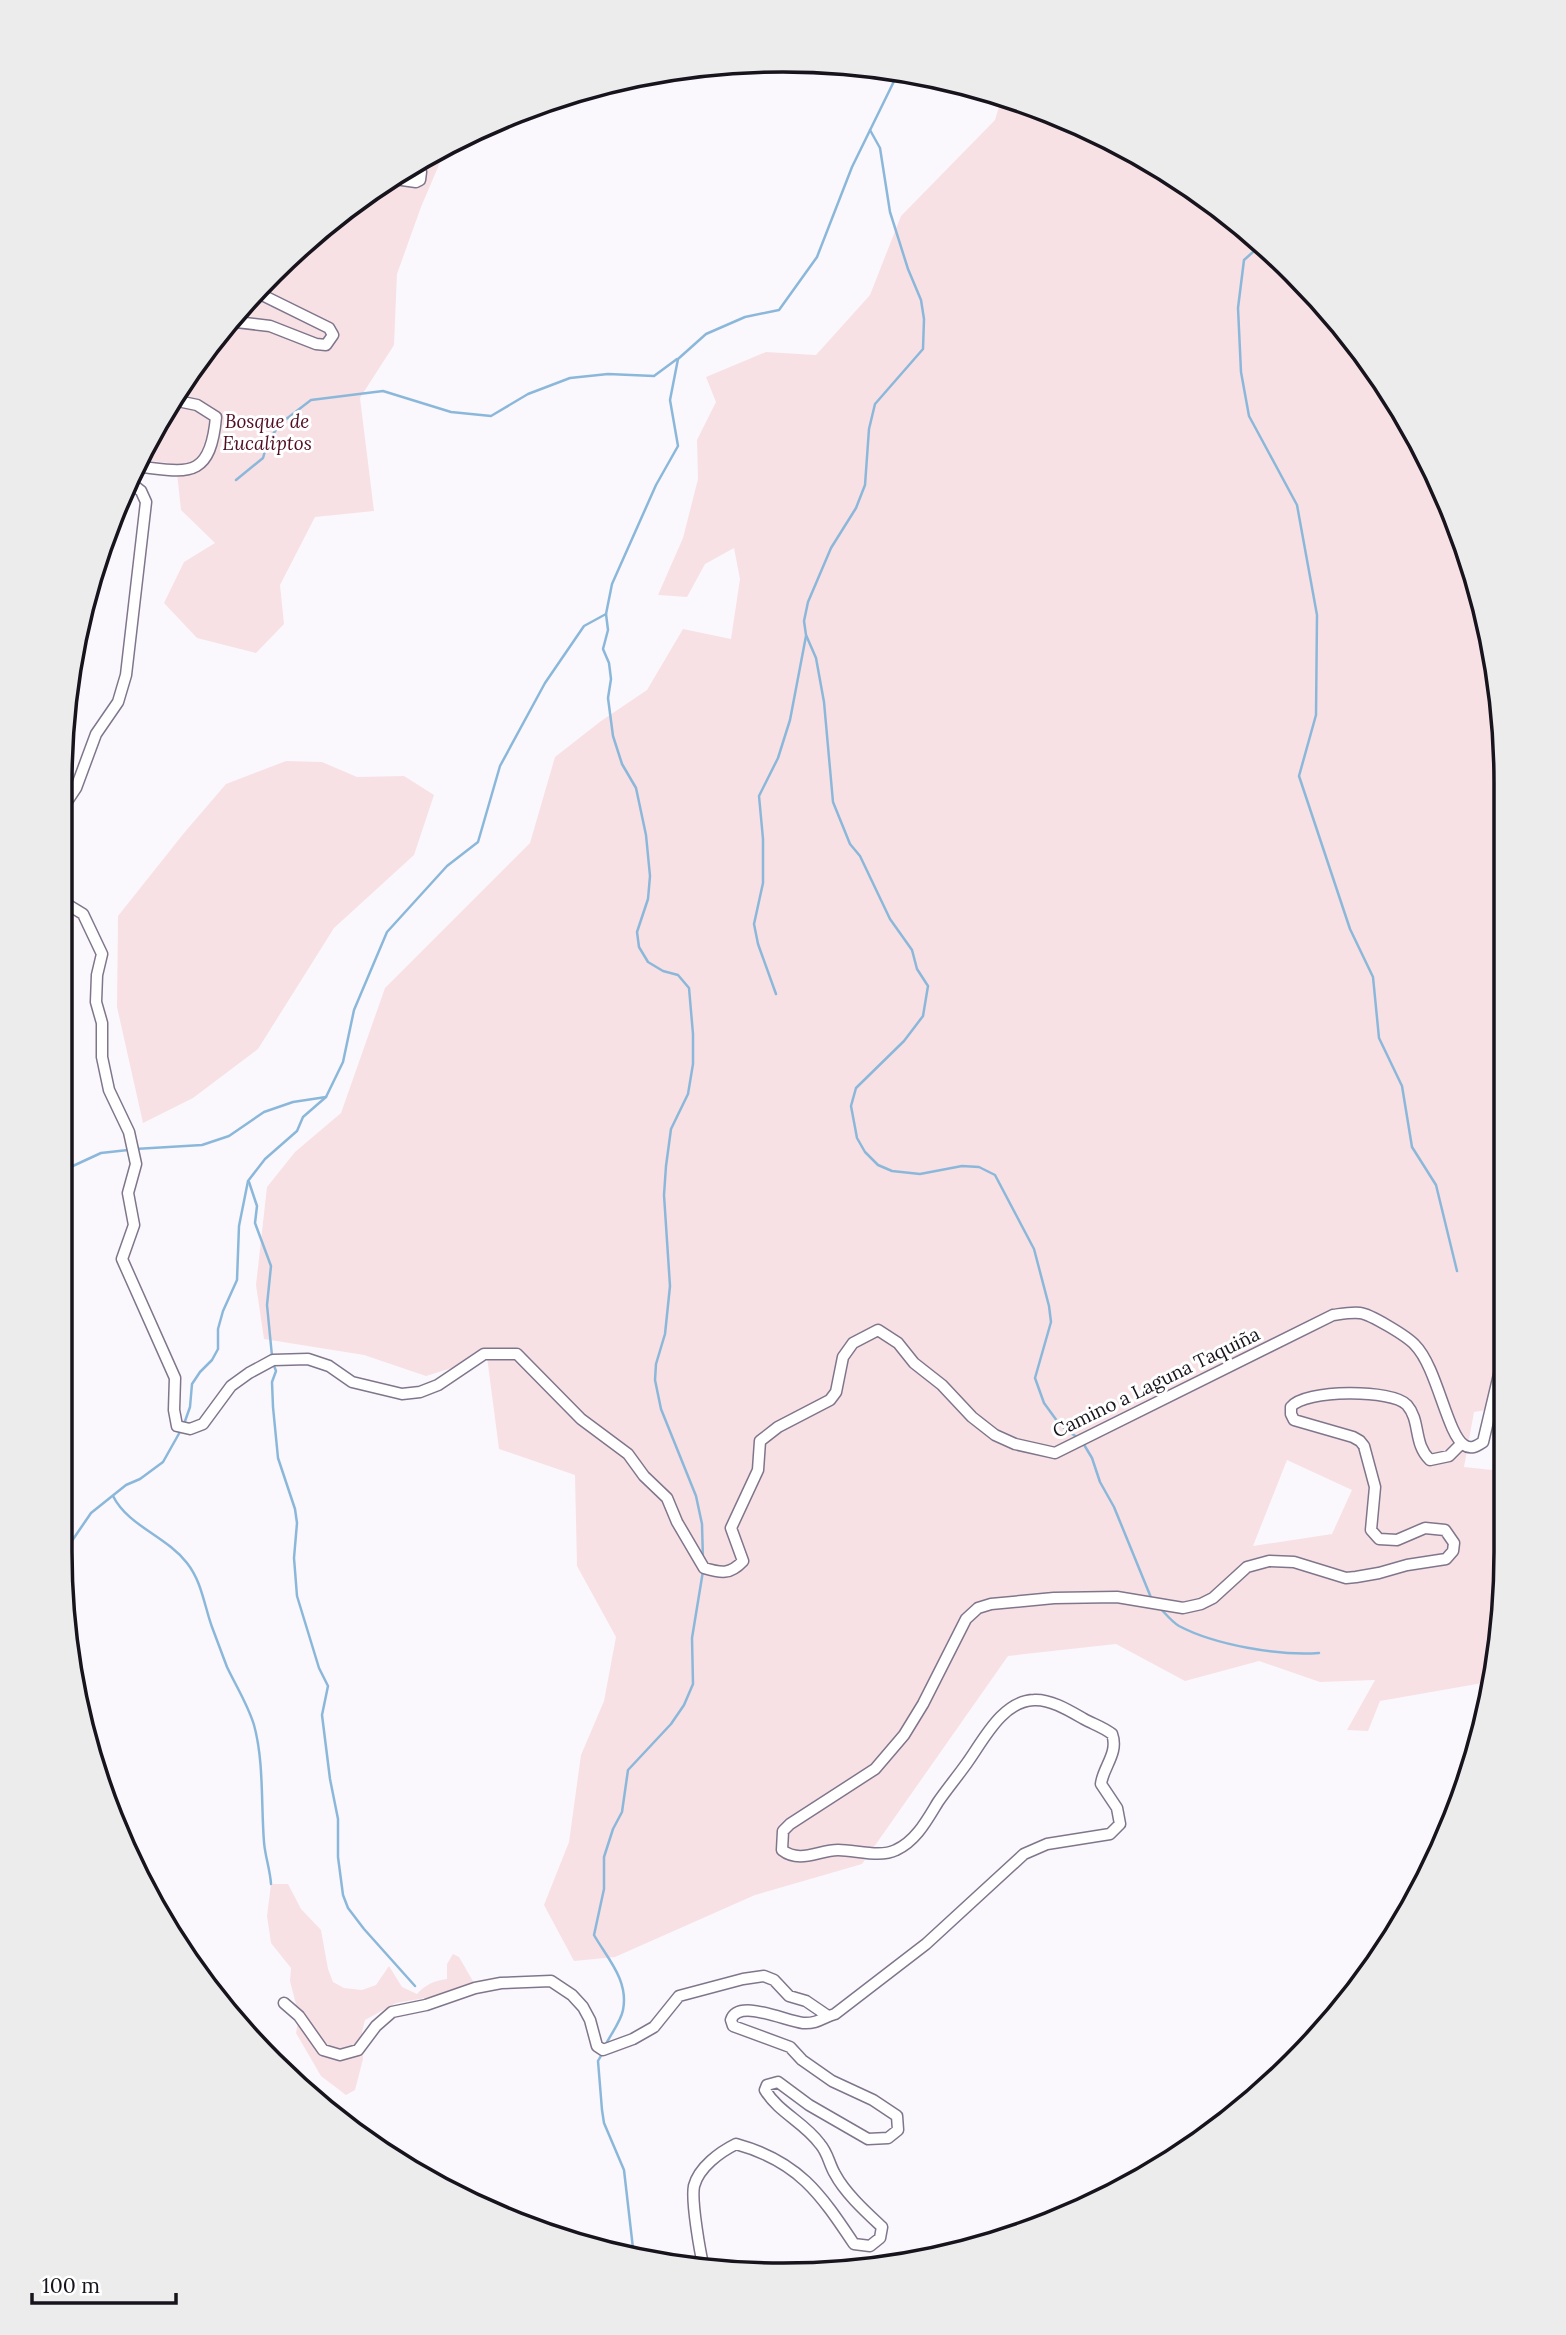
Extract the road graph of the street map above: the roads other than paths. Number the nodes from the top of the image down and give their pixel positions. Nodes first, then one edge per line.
1 (420, 171) edge
2 (406, 181) edge
3 (265, 296) edge
4 (241, 323) edge
5 (183, 402) edge
6 (145, 467) edge
7 (137, 487) edge
8 (72, 794) edge
9 (72, 907) edge
10 (1494, 1396) edge
11 (1461, 1444) junction
12 (284, 2003) dead end
13 (828, 2016) junction
14 (702, 2258) edge

1 - 2 street
3 - 4 street
5 - 6 street
7 - 8 street
9 - 11 street, Camino a Laguna Taquiña
10 - 11 street
11 - 13 street
12 - 13 street
13 - 14 street

